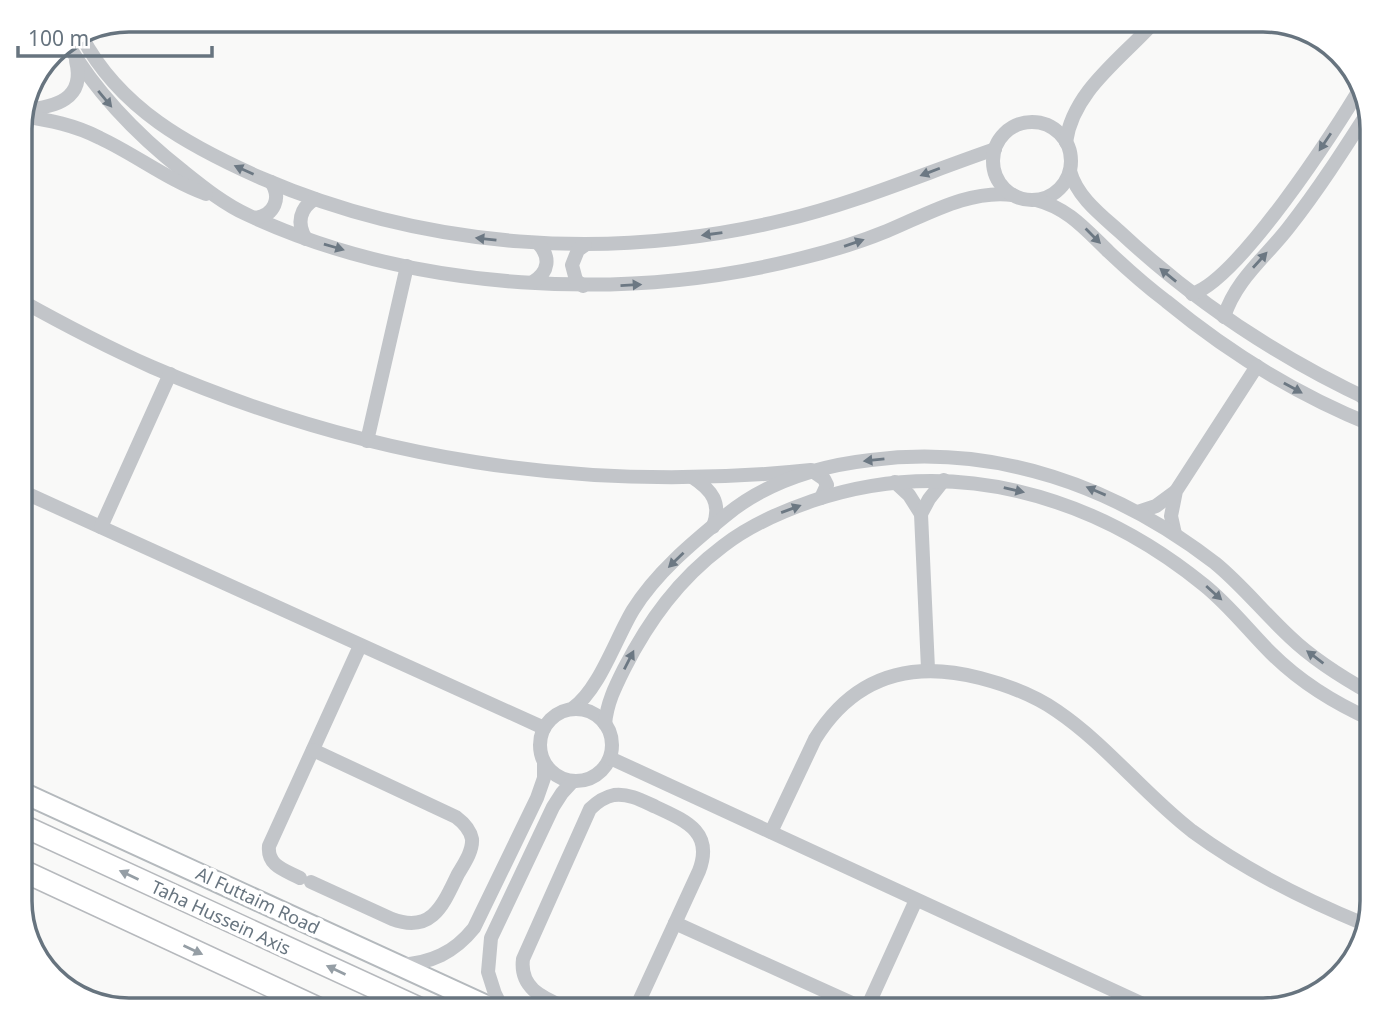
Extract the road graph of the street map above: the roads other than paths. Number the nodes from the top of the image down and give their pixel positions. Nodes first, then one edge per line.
1 (1145, 32) edge
2 (85, 42) edge
3 (71, 50) edge
4 (75, 56) junction
5 (1354, 97) edge
6 (34, 109) edge
7 (33, 118) edge
8 (1360, 125) edge
9 (1066, 142) junction
10 (995, 149) junction
11 (1070, 171) junction
12 (271, 182) junction
13 (1013, 195) junction
14 (218, 198) junction
15 (315, 199) junction
16 (1036, 200) junction
17 (256, 218) junction
18 (306, 239) junction
19 (538, 243) junction
20 (585, 245) junction
21 (407, 266) junction
22 (533, 282) junction
23 (583, 286) junction
24 (1192, 294) junction
25 (32, 307) edge
26 (1224, 317) junction
27 (1257, 366) junction
28 (170, 374) junction
29 (1360, 395) edge
30 (1360, 420) edge
31 (367, 441) junction
32 (844, 464) junction
33 (811, 470) junction
34 (692, 477) junction
35 (944, 480) junction
36 (895, 482) junction
37 (854, 489) junction
38 (1176, 491) junction
39 (32, 496) edge
40 (821, 498) junction
41 (1138, 512) junction
42 (921, 514) junction
43 (101, 527) junction
44 (713, 527) junction
45 (1175, 534) junction
46 (359, 646) junction
47 (928, 670) junction
48 (1360, 686) edge
49 (573, 708) junction
50 (1360, 714) edge
51 (605, 723) junction
52 (544, 727) junction
53 (313, 750) junction
54 (610, 758) junction
55 (544, 763) junction
56 (573, 781) junction
57 (32, 797) edge
58 (32, 830) edge
59 (771, 832) junction
60 (32, 875) edge
61 (916, 900) junction
62 (1357, 921) edge
63 (676, 923) junction
64 (400, 965) junction
65 (297, 998) edge
66 (397, 998) edge
67 (470, 998) edge
68 (497, 998) edge
69 (548, 998) edge
70 (641, 998) edge
71 (841, 998) edge
72 (872, 998) edge
73 (1130, 998) edge

1 - 9 street
12 -> 2 street
3 - 4 street
4 - 6 street
4 -> 14 street
5 -> 24 street
7 - 14 street
26 -> 8 street
9 - 10 street
9 - 11 street
10 - 13 street
10 -> 20 street
11 - 16 street
24 -> 11 street
12 - 15 street
12 - 17 street
13 - 16 street
23 -> 13 street
14 - 17 street
15 - 18 street
19 -> 15 street
16 -> 27 street
17 - 18 street
18 -> 21 street
19 - 20 street
19 - 22 street
20 - 23 street
21 - 22 street
21 - 31 street
22 - 23 street
24 - 26 street
25 - 28 street
26 - 29 street
27 -> 30 street
27 - 38 street
28 - 31 street
28 - 43 street
31 - 34 street
32 - 33 street
32 - 37 street
41 -> 32 street
33 - 34 street
33 - 40 street
33 - 44 street
34 - 44 street
35 - 36 street
35 - 42 street
35 -> 50 street
36 - 37 street
36 - 42 street
37 - 40 street
38 - 41 street
38 - 45 street
39 - 43 street
51 -> 40 street
41 - 45 street
42 - 47 street
43 - 46 street
44 -> 49 street
48 -> 45 street
46 - 52 street
46 - 53 street
47 - 59 street
47 - 62 street
49 - 51 street
49 - 52 street
51 - 54 street
52 - 55 street
53 - 53 street
54 - 56 street
54 - 59 street
55 - 56 street
55 - 64 street
56 - 68 street
57 - 64 street, Al Futtaim Road
66 -> 58 main road, Taha Hussein Axis
59 - 61 street
60 -> 65 main road
61 - 72 street
61 - 73 street
63 - 69 street
63 - 70 street
63 - 71 street
64 - 67 street, Al Futtaim Road

